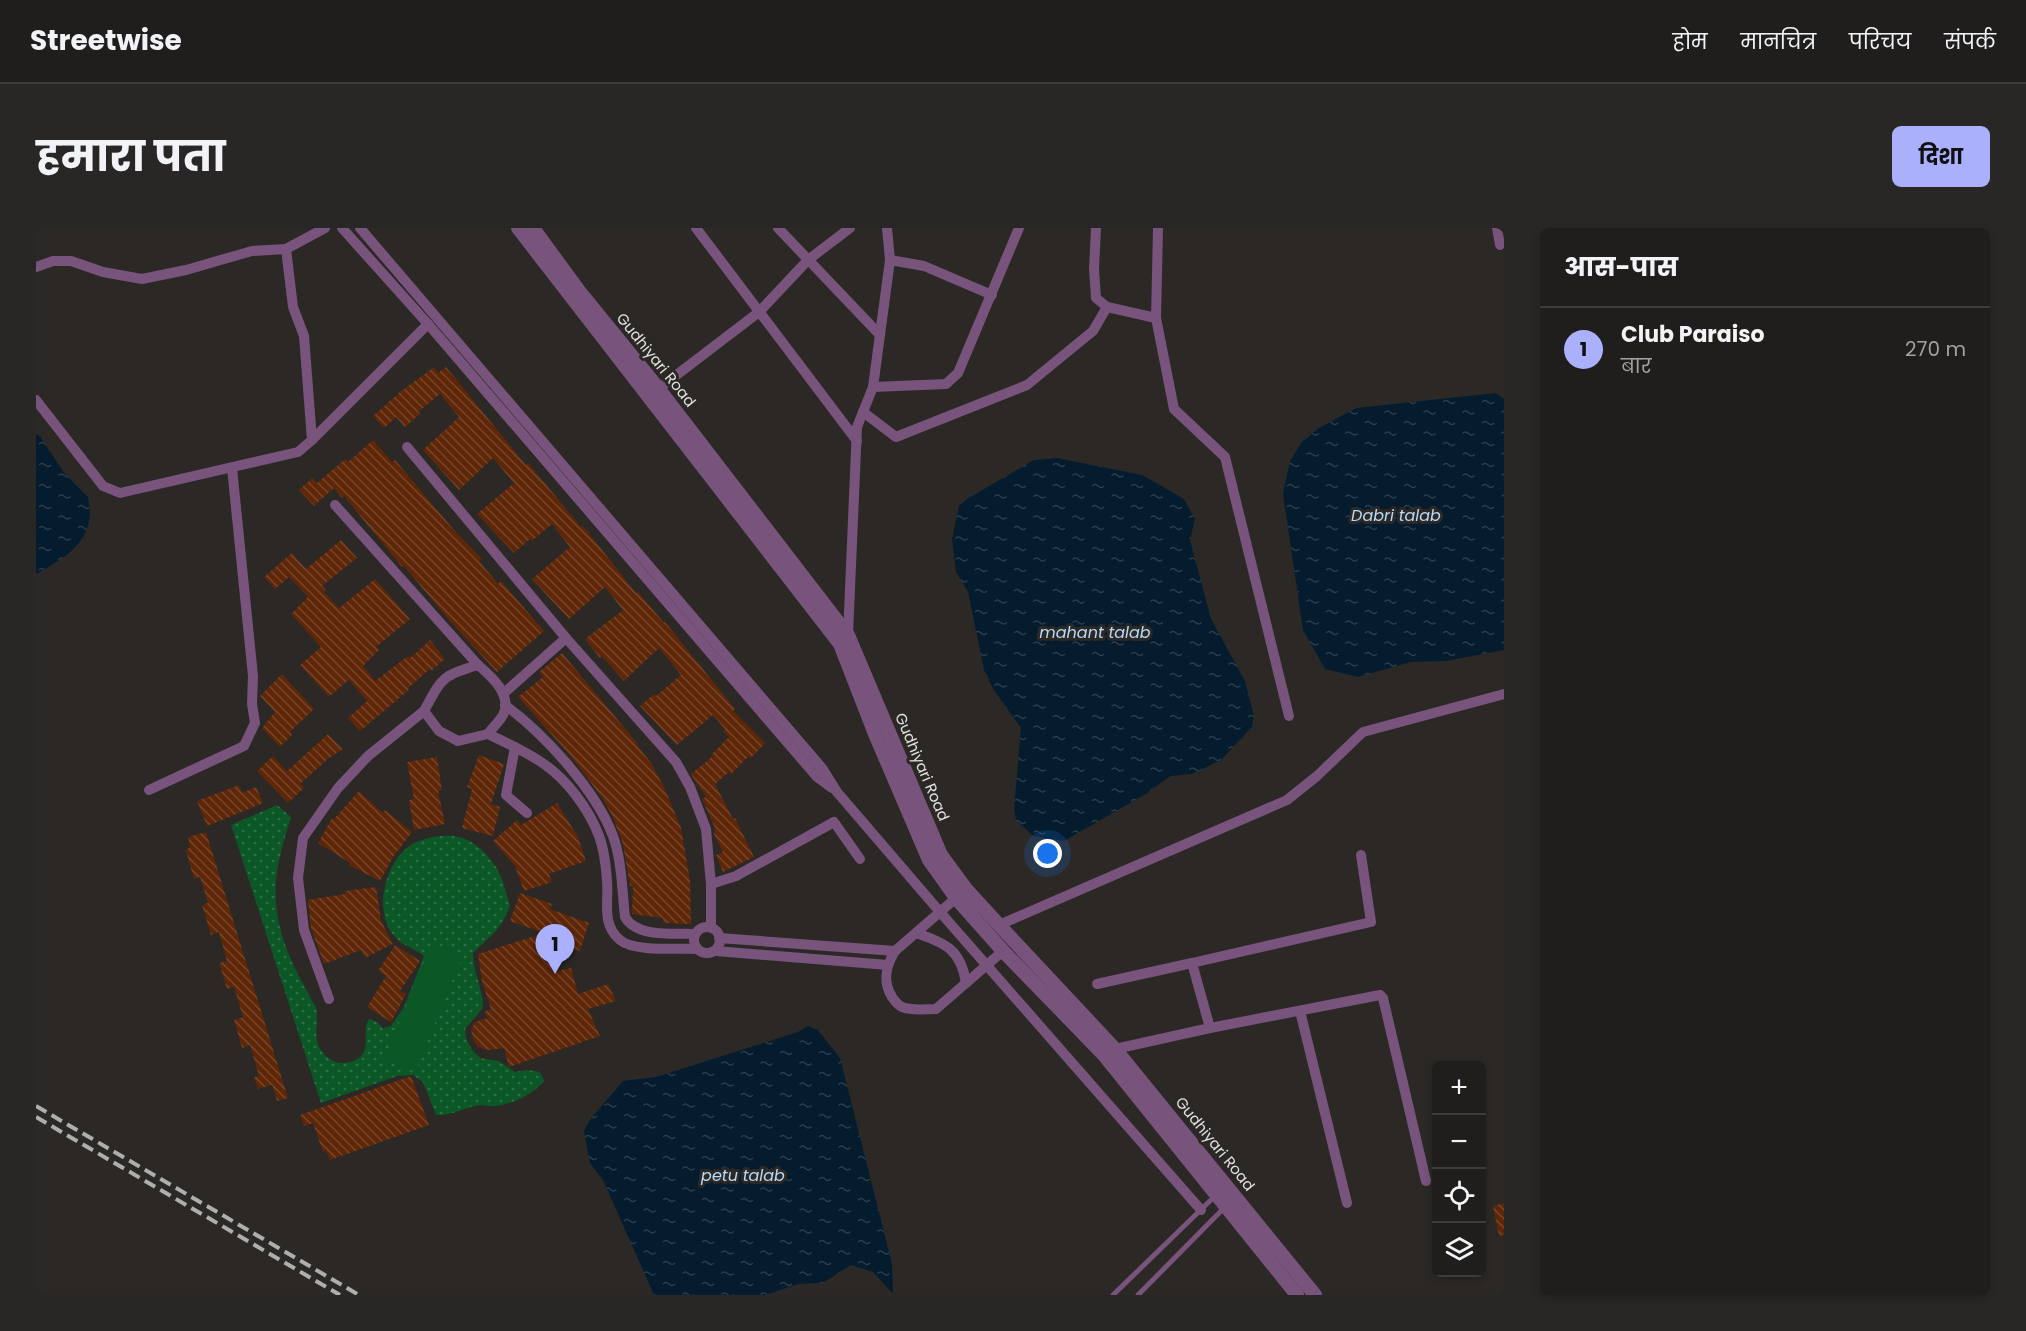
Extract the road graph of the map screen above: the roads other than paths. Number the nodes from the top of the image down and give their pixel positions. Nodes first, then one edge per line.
1 (325, 228) edge
2 (342, 228) edge
3 (360, 228) edge
4 (518, 228) edge
5 (533, 228) edge
6 (696, 228) edge
7 (778, 228) edge
8 (850, 228) edge
9 (887, 228) edge
10 (1019, 228) edge
11 (1096, 228) edge
12 (1158, 228) edge
13 (1497, 228) edge
14 (838, 232) edge
15 (1500, 245) dead end
16 (286, 249) junction
17 (890, 260) junction
18 (808, 261) junction
19 (36, 267) edge
20 (992, 295) junction
21 (1107, 307) junction
22 (759, 312) junction
23 (1156, 318) junction
24 (428, 324) junction
25 (880, 335) junction
26 (873, 387) junction
27 (653, 392) junction
28 (36, 400) edge
29 (863, 412) junction
30 (312, 440) junction
31 (856, 441) junction
32 (407, 447) dead end
33 (232, 468) junction
34 (335, 505) dead end
35 (566, 638) junction
36 (844, 639) junction
37 (478, 665) junction
38 (503, 694) junction
39 (1504, 694) edge
40 (505, 705) junction
41 (424, 711) junction
42 (1289, 716) dead end
43 (488, 734) junction
44 (515, 747) junction
45 (149, 790) dead end
46 (837, 792) junction
47 (590, 794) junction
48 (580, 801) junction
49 (527, 813) dead end
50 (1361, 855) dead end
51 (860, 859) dead end
52 (711, 884) junction
53 (956, 898) junction
54 (940, 912) junction
55 (999, 925) junction
56 (711, 928) junction
57 (916, 933) junction
58 (695, 934) junction
59 (720, 939) junction
60 (697, 949) junction
61 (716, 951) junction
62 (895, 951) junction
63 (1003, 951) junction
64 (1192, 963) junction
65 (888, 965) junction
66 (986, 966) junction
67 (966, 983) junction
68 (1098, 984) dead end
69 (329, 999) dead end
70 (1300, 1011) junction
71 (1210, 1028) junction
72 (1115, 1049) junction
73 (1426, 1181) dead end
74 (1216, 1195) junction
75 (1347, 1203) dead end
76 (1226, 1206) junction
77 (1201, 1210) junction
78 (1113, 1295) edge
79 (1138, 1295) edge
80 (1298, 1295) edge
81 (1315, 1295) edge

1 - 16 street
2 - 24 street
3 - 46 street
4 - 27 street, Gudhiyari Road
5 - 27 street, Gudhiyari Road
6 - 22 street
7 - 18 street
8 - 14 street
9 - 17 street
10 - 20 street
11 - 21 street
12 - 23 street
13 - 15 street
14 - 18 street
16 - 19 street
16 - 30 street
17 - 20 street
17 - 25 street
18 - 22 street
18 - 25 street
20 - 26 street
21 - 23 street
21 - 29 street
22 - 27 street
22 - 31 street
23 - 42 street
24 - 30 street
24 - 46 street
25 - 26 street
26 - 29 street
27 - 36 street, Gudhiyari Road
28 - 33 street
29 - 31 street
30 - 33 street
31 - 36 street
32 - 35 street
33 - 45 street
34 - 37 street
35 - 38 street
35 - 52 street
36 - 53 street, Gudhiyari Road
36 - 55 street, Gudhiyari Road
37 - 38 street
37 - 41 street
38 - 40 street
39 - 55 street
40 - 43 street
40 - 47 street
41 - 43 street
41 - 69 street
43 - 44 street
44 - 48 street
44 - 49 street
46 - 54 street
47 - 48 street
47 - 58 street
48 - 60 street
50 - 64 street
51 - 52 street
52 - 56 street
53 - 54 street
53 - 63 street, Gudhiyari Road
54 - 57 street
54 - 66 street
55 - 72 street, Gudhiyari Road
56 - 58 street
56 - 59 street
57 - 62 street
57 - 67 street
58 - 60 street
59 - 61 street
59 - 62 street
60 - 61 street
61 - 65 street
62 - 65 street
63 - 66 street
63 - 74 street, Gudhiyari Road
64 - 68 street
64 - 71 street
65 - 67 street
66 - 67 street
66 - 77 street
70 - 71 street
70 - 73 street
70 - 75 street
71 - 72 street
72 - 81 street, Gudhiyari Road
74 - 76 street, Gudhiyari Road
74 - 77 lane
76 - 79 lane
76 - 80 street, Gudhiyari Road
77 - 78 lane

